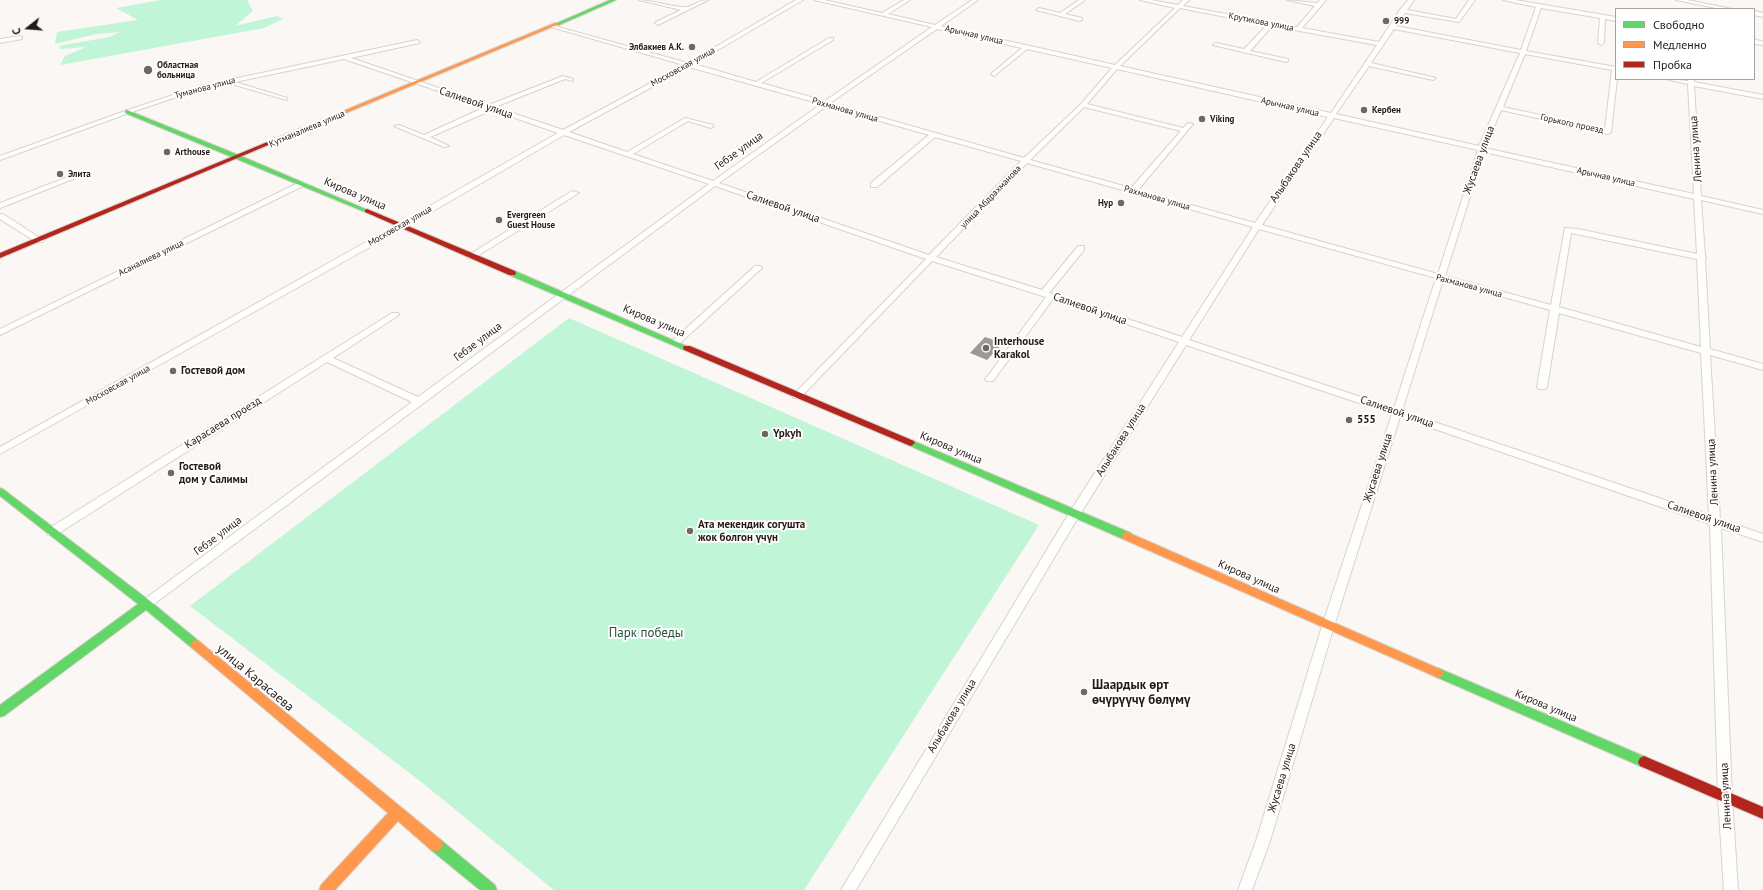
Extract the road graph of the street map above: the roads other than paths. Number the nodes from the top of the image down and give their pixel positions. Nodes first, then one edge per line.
1 (614, 0) edge
2 (642, 0) edge
3 (705, 0) edge
4 (800, 0) edge
5 (817, 0) edge
6 (907, 0) edge
7 (975, 0) edge
8 (1082, 0) edge
9 (1143, 0) edge
10 (1186, 0) edge
11 (1290, 0) edge
12 (1323, 0) edge
13 (1411, 0) edge
14 (1472, 0) edge
15 (1506, 0) edge
16 (1679, 0) edge
17 (1318, 5) junction
18 (1540, 6) junction
19 (1179, 7) junction
20 (1723, 8) edge
21 (686, 10) junction
22 (1039, 10) dead end
23 (1402, 11) junction
24 (883, 15) junction
25 (1061, 15) junction
26 (1603, 17) junction
27 (1080, 19) dead end
28 (1615, 19) edge
29 (658, 23) dead end
30 (1271, 24) junction
31 (553, 26) junction
32 (938, 27) junction
33 (1392, 27) junction
34 (1298, 29) junction
35 (20, 38) dead end
36 (831, 39) dead end
37 (0, 42) edge
38 (417, 42) dead end
39 (1601, 43) dead end
40 (1380, 44) junction
41 (1216, 45) dead end
42 (1026, 47) junction
43 (1246, 51) junction
44 (1523, 52) junction
45 (344, 57) junction
46 (1286, 60) dead end
47 (1366, 64) junction
48 (688, 65) junction
49 (1116, 67) junction
50 (1615, 69) edge
51 (994, 74) dead end
52 (1615, 77) edge
53 (1434, 78) dead end
54 (571, 80) dead end
55 (1680, 80) edge
56 (229, 81) junction
57 (1692, 81) edge
58 (416, 82) junction
59 (756, 84) junction
60 (1763, 97) edge
61 (285, 98) dead end
62 (825, 104) junction
63 (1082, 105) junction
64 (489, 107) junction
65 (1498, 108) junction
66 (127, 112) junction
67 (1331, 116) junction
68 (397, 126) dead end
69 (711, 126) dead end
70 (564, 132) junction
71 (933, 135) junction
72 (426, 137) junction
73 (446, 146) dead end
74 (1482, 148) junction
75 (628, 154) junction
76 (239, 157) junction
77 (0, 158) edge
78 (1025, 161) junction
79 (81, 174) dead end
80 (715, 183) junction
81 (303, 184) junction
82 (874, 185) dead end
83 (1133, 191) junction
84 (575, 193) dead end
85 (1699, 198) junction
86 (0, 206) edge
87 (1763, 212) edge
88 (0, 216) edge
89 (401, 226) junction
90 (1257, 226) junction
91 (39, 240) junction
92 (1081, 248) dead end
93 (0, 256) edge
94 (471, 256) junction
95 (931, 258) junction
96 (1702, 258) junction
97 (758, 268) dead end
98 (1440, 278) junction
99 (562, 295) junction
100 (1047, 295) junction
101 (1554, 309) junction
102 (395, 315) dead end
103 (0, 332) edge
104 (1184, 341) junction
105 (675, 343) junction
106 (1706, 351) junction
107 (327, 359) junction
108 (1763, 367) edge
109 (990, 379) dead end
110 (1542, 386) dead end
111 (796, 396) junction
112 (418, 401) junction
113 (1396, 412) junction
114 (0, 451) edge
115 (0, 491) edge
116 (1075, 513) junction
117 (1716, 521) junction
118 (52, 532) junction
119 (1763, 538) edge
120 (146, 604) junction
121 (1328, 626) junction
122 (0, 712) edge
123 (1725, 797) junction
124 (1763, 813) edge
125 (396, 814) junction
126 (326, 890) edge
127 (490, 890) edge
128 (848, 890) edge
129 (1245, 890) edge
130 (1731, 890) edge

1 - 31 street, Кутманалиева улица
2 - 21 street
3 - 21 street
4 - 48 street, Московская улица
5 - 24 street, Арычная улица
6 - 24 street
7 - 32 street, Гебзе улица
8 - 25 street
9 - 19 street, Крутикова улица
10 - 19 street, улица Абдрахманова
11 - 17 street
12 - 17 street
13 - 23 street, Алыбакова улица
14 - 23 street
15 - 18 street
16 - 20 street
17 - 34 street
18 - 26 street
18 - 44 street, Жусаева улица
19 - 30 street, Крутикова улица
19 - 49 street, улица Абдрахманова
21 - 29 street
22 - 25 street
23 - 33 street, Алыбакова улица
24 - 32 street, Арычная улица
25 - 27 street
26 - 28 street
26 - 39 street
30 - 34 street, Крутикова улица
30 - 43 street
31 - 48 street, Рахманова улица
31 - 58 street, Кутманалиева улица
32 - 42 street, Арычная улица
32 - 62 street, Гебзе улица
33 - 40 street, Алыбакова улица
33 - 44 street
34 - 40 street, Крутикова улица
35 - 37 street
36 - 59 street
38 - 45 street, Туманова улица
40 - 47 street, Алыбакова улица
41 - 43 street
42 - 49 street, Арычная улица
42 - 51 street
43 - 46 street
44 - 50 street
44 - 65 street, Жусаева улица
45 - 56 street, Туманова улица
45 - 58 street, Салиевой улица
47 - 53 street
47 - 67 street, Алыбакова улица
48 - 59 street, Рахманова улица
48 - 70 street, Московская улица
49 - 63 street, улица Абдрахманова
49 - 67 street, Арычная улица
52 - 65 street, Горького проезд
54 - 64 street
55 - 57 street
56 - 61 street
56 - 66 street, Туманова улица
57 - 60 street
57 - 85 street, Ленина улица
58 - 64 street, Салиевой улица
58 - 76 street, Кутманалиева улица
59 - 62 street, Рахманова улица
62 - 71 street, Рахманова улица
62 - 80 street, Гебзе улица
63 - 78 street, улица Абдрахманова
63 - 83 street
64 - 70 street, Салиевой улица
64 - 72 street
65 - 74 street, Жусаева улица
66 - 76 street, Кирова улица
66 - 77 street, Туманова улица
67 - 74 street, Арычная улица
67 - 90 street, Алыбакова улица
68 - 72 street
69 - 75 street
70 - 75 street, Салиевой улица
70 - 89 street, Московская улица
71 - 78 street, Рахманова улица
71 - 82 street
72 - 73 street
74 - 85 street, Арычная улица
74 - 98 street, Жусаева улица
75 - 80 street, Салиевой улица
76 - 81 street, Кирова улица
76 - 91 street, Кутманалиева улица
78 - 83 street, Рахманова улица
78 - 95 street, улица Абдрахманова
79 - 86 street
80 - 95 street, Салиевой улица
80 - 99 street, Гебзе улица
81 - 89 street, Кирова улица
81 - 103 street, Асаналиева улица
83 - 90 street, Рахманова улица
84 - 94 street
85 - 87 street, Арычная улица
85 - 96 street, Ленина улица
88 - 91 street
89 - 94 street, Кирова улица
89 - 114 street, Московская улица
90 - 98 street, Рахманова улица
90 - 104 street, Алыбакова улица
91 - 93 street, Кутманалиева улица
92 - 100 street
94 - 99 street, Кирова улица
95 - 100 street, Салиевой улица
95 - 111 street, улица Абдрахманова
96 - 101 street
96 - 106 street, Ленина улица
97 - 105 street
98 - 101 street, Рахманова улица
98 - 113 street, Жусаева улица
99 - 105 street, Кирова улица
99 - 112 street, Гебзе улица
100 - 104 street, Салиевой улица
100 - 109 street
101 - 106 street, Рахманова улица
101 - 110 street
102 - 107 street, Карасаева проезд
104 - 113 street, Салиевой улица
104 - 116 street, Алыбакова улица
105 - 111 street, Кирова улица
106 - 108 street, Рахманова улица
106 - 117 street, Ленина улица
107 - 112 street
107 - 118 street, Карасаева проезд
111 - 116 street, Кирова улица
112 - 120 street, Гебзе улица
113 - 117 street, Салиевой улица
113 - 121 street, Жусаева улица
115 - 118 street, улица Карасаева
116 - 121 street, Кирова улица
116 - 128 street, Алыбакова улица
117 - 119 street, Салиевой улица
117 - 123 street, Ленина улица
118 - 120 street, улица Карасаева
120 - 122 street, Гебзе улица
120 - 125 street, улица Карасаева
121 - 123 street, Кирова улица
121 - 129 street, Жусаева улица
123 - 124 street, Кирова улица
123 - 130 street, Ленина улица
125 - 126 street
125 - 127 street, улица Карасаева

